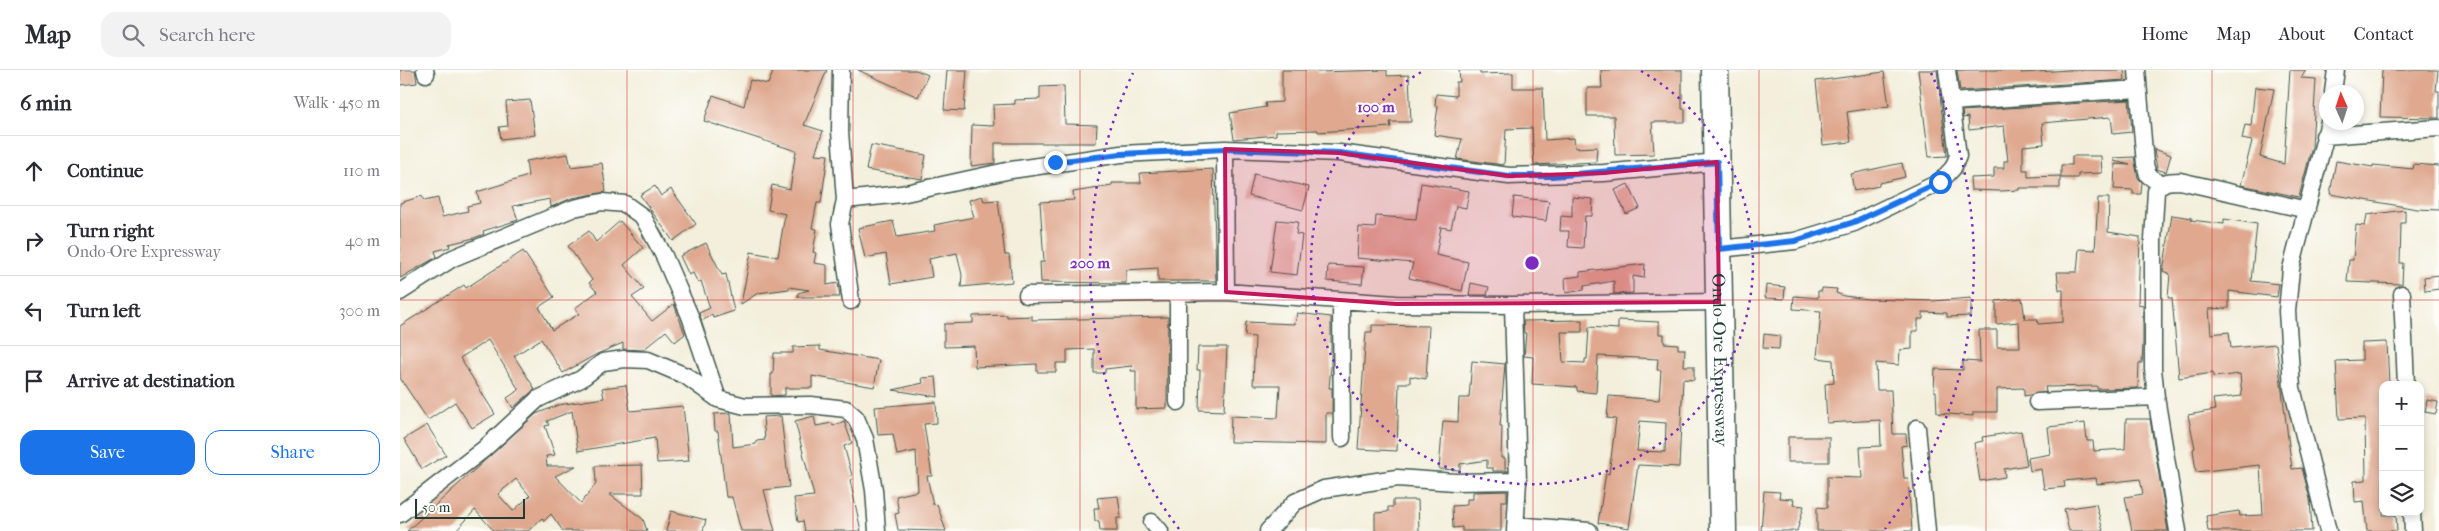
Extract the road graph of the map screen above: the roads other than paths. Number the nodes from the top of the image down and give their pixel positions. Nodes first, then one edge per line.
1 (841, 70) edge
2 (1715, 70) edge
3 (1947, 70) edge
4 (2137, 70) edge
5 (2336, 70) edge
6 (2334, 85) edge
7 (2138, 89) junction
8 (1951, 102) junction
9 (2439, 128) edge
10 (2364, 129) edge
11 (2327, 130) edge
12 (1225, 149) junction
13 (1717, 162) junction
14 (2160, 184) junction
15 (846, 200) junction
16 (2307, 210) junction
17 (1719, 249) junction
18 (400, 292) edge
19 (1178, 292) junction
20 (1226, 292) junction
21 (1027, 294) dead end
22 (2402, 294) dead end
23 (850, 301) dead end
24 (1340, 301) junction
25 (1719, 302) junction
26 (1513, 305) junction
27 (2406, 381) edge
28 (2156, 396) junction
29 (718, 399) junction
30 (1178, 402) dead end
31 (2038, 402) dead end
32 (1917, 428) dead end
33 (1342, 438) dead end
34 (1518, 481) junction
35 (400, 514) edge
36 (2412, 516) edge
37 (1515, 528) edge
38 (877, 531) edge
39 (1268, 531) edge
40 (1589, 531) edge
41 (1723, 531) edge
42 (1927, 531) edge
43 (2178, 531) edge
44 (2328, 531) edge
45 (2413, 531) edge

1 - 15 street
2 - 13 main road, Ondo-Ore Expressway
3 - 8 street
4 - 7 street
5 - 6 street
7 - 8 street
7 - 14 street
8 - 17 street
9 - 10 street
11 - 16 street
12 - 13 street
12 - 15 street
12 - 20 street
13 - 17 main road, Ondo-Ore Expressway
14 - 16 street
14 - 28 street
15 - 23 street
16 - 44 street
17 - 25 main road, Ondo-Ore Expressway
18 - 29 street
19 - 20 street
19 - 21 street
19 - 30 street
20 - 24 street
22 - 27 street
24 - 26 street
24 - 33 street
25 - 26 street
25 - 41 main road, Ondo-Ore Expressway
26 - 34 street
28 - 31 street
28 - 43 street
29 - 35 street
29 - 38 street
32 - 42 street
34 - 37 street
34 - 39 street
36 - 45 street
37 - 40 street

